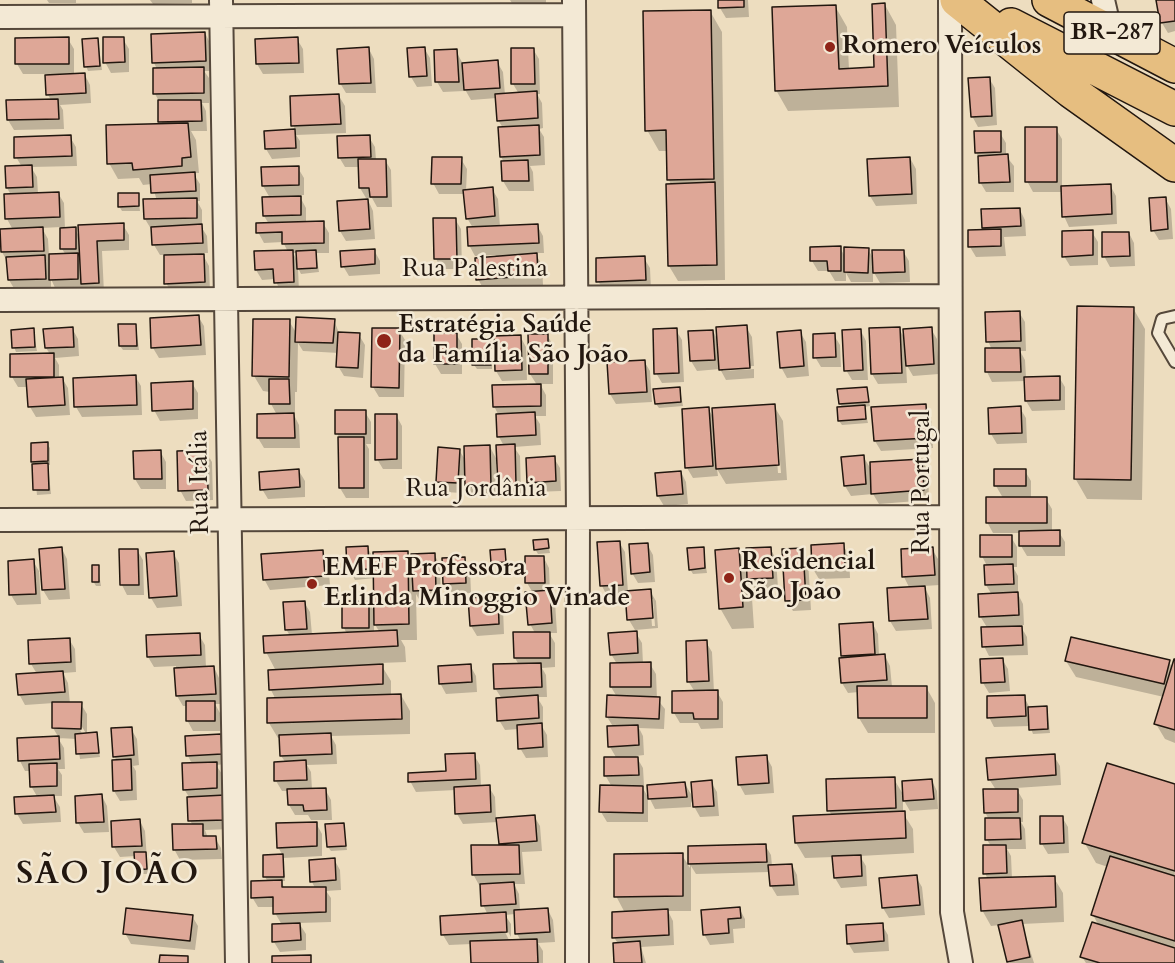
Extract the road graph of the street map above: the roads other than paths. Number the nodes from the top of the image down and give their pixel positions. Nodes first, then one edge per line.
1 (950, 0) edge
2 (959, 0) edge
3 (1049, 0) edge
4 (1097, 4) edge
5 (221, 8) edge
6 (574, 8) edge
7 (0, 17) edge
8 (1175, 45) edge
9 (1175, 66) edge
10 (1175, 109) edge
11 (1175, 165) edge
12 (950, 296) junction
13 (576, 298) junction
14 (226, 299) junction
15 (0, 300) edge
16 (1175, 316) edge
17 (1175, 362) edge
18 (951, 517) junction
19 (230, 519) junction
20 (578, 519) junction
21 (0, 520) edge
22 (237, 963) edge
23 (577, 963) edge
24 (961, 963) edge

1 - 12 street, Rua Portugal
2 - 10 highway, BR-287
2 - 11 highway, BR-287
3 - 9 highway, BR-287
4 - 8 highway, BR-287
5 - 6 street
5 - 7 street
5 - 14 street, Rua Itália
6 - 13 street
12 - 13 street, Rua Palestina
12 - 18 street, Rua Portugal
13 - 14 street, Rua Palestina
13 - 20 street
14 - 15 street, Rua Palestina
14 - 19 street, Rua Itália
16 - 17 lane
18 - 20 street, Rua Jordânia
18 - 24 street, Rua Portugal
19 - 20 street, Rua Jordânia
19 - 21 street, Rua Jordânia
19 - 22 street, Rua Itália
20 - 23 street

